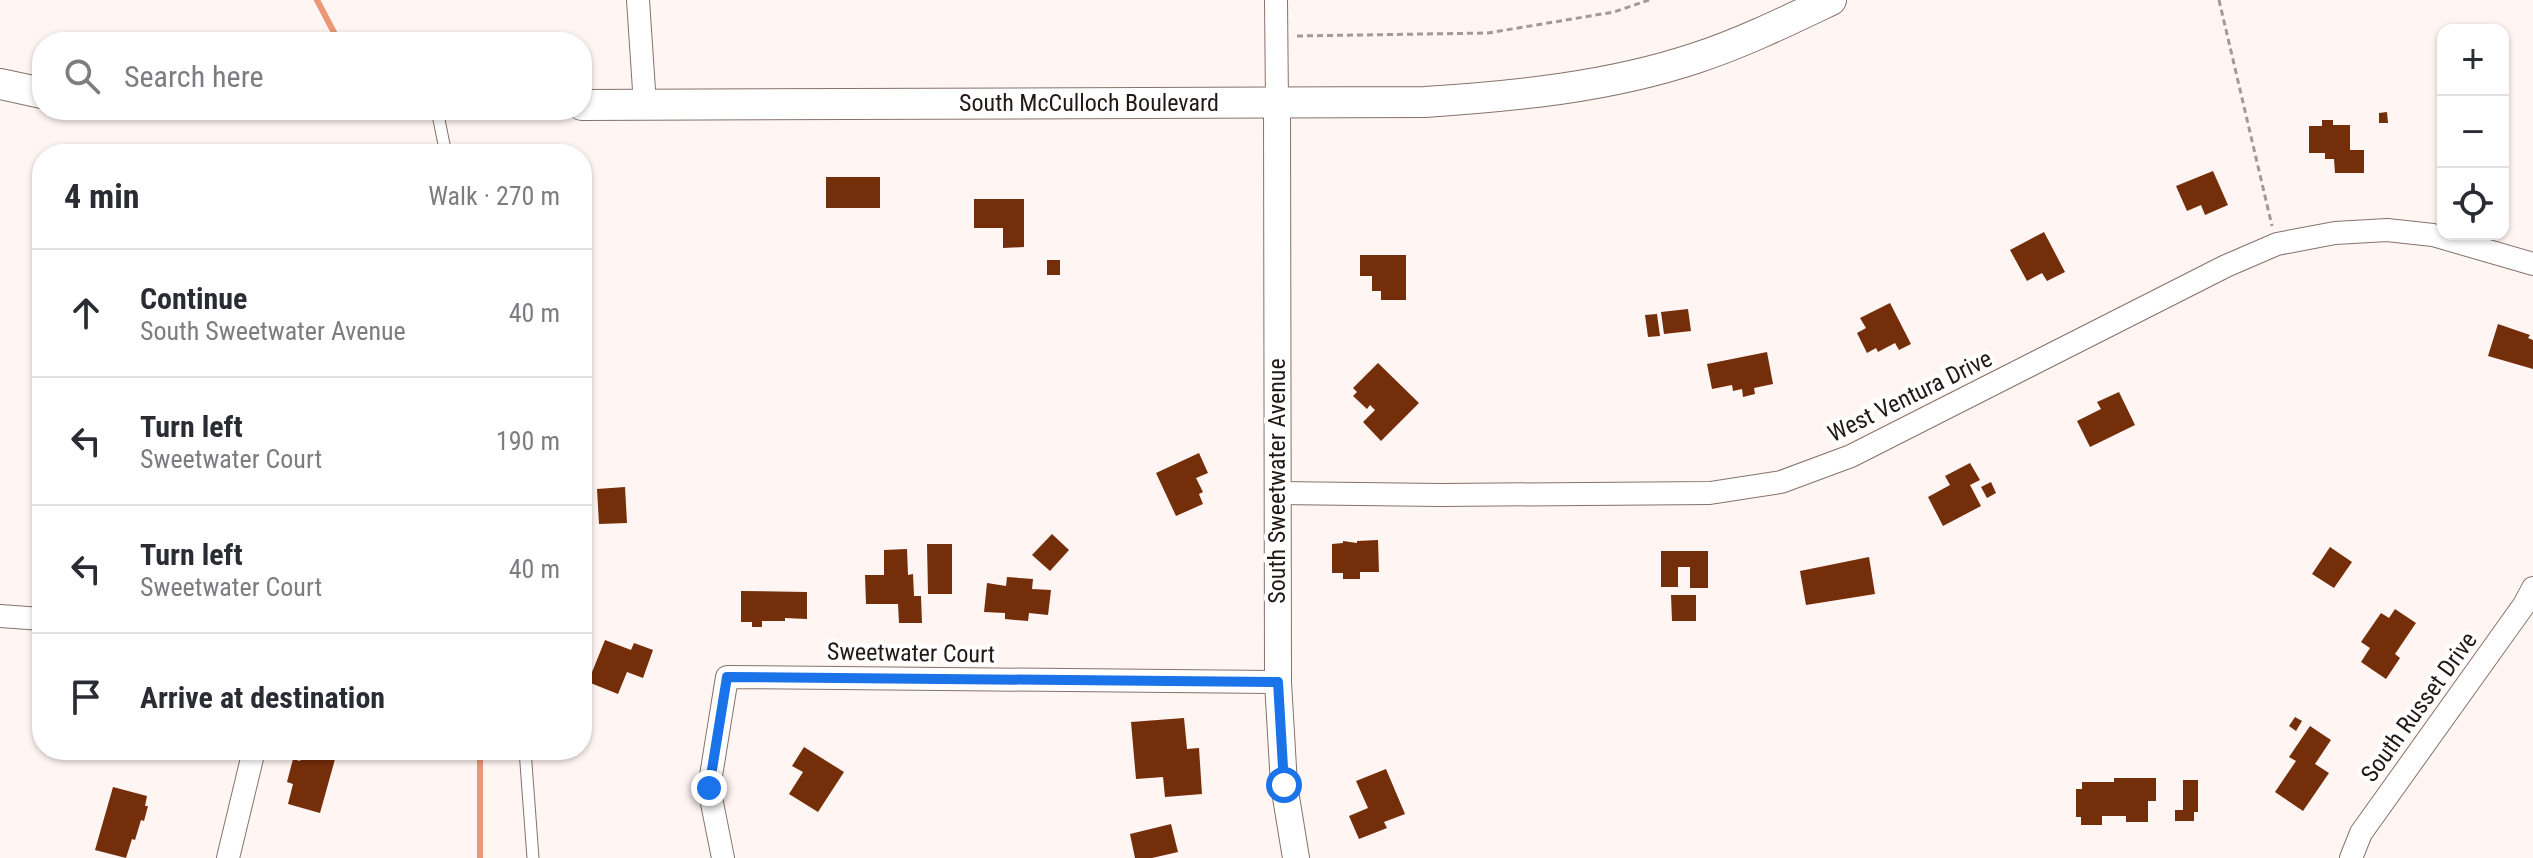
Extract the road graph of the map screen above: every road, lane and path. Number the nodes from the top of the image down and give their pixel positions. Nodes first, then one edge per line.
1 (638, 0) edge
2 (1276, 0) edge
3 (1649, 0) edge
4 (1831, 0) edge
5 (2219, 0) edge
6 (1276, 36) junction
7 (0, 84) edge
8 (32, 91) edge
9 (1277, 103) junction
10 (592, 105) edge
11 (645, 105) junction
12 (439, 120) edge
13 (444, 144) edge
14 (2277, 244) junction
15 (2533, 264) edge
16 (1278, 493) junction
17 (2533, 588) edge
18 (0, 616) edge
19 (32, 618) edge
20 (1278, 682) junction
21 (252, 760) edge
22 (526, 760) edge
23 (228, 858) edge
24 (533, 858) edge
25 (723, 858) edge
26 (1296, 858) edge
27 (2351, 858) edge

1 - 11 street
2 - 6 street
3 - 6 path
4 - 9 main road, South McCulloch Boulevard
5 - 14 path
6 - 9 street
7 - 8 main road
9 - 11 main road, South McCulloch Boulevard
9 - 16 street, South Sweetwater Avenue
10 - 11 main road, South McCulloch Boulevard
12 - 13 lane
14 - 15 street, West Ventura Drive
14 - 16 street, West Ventura Drive
16 - 20 street, South Sweetwater Avenue
17 - 27 street, South Russet Drive
18 - 19 street
20 - 25 street, Sweetwater Court
20 - 26 street, South Sweetwater Avenue
21 - 23 street
22 - 24 lane

